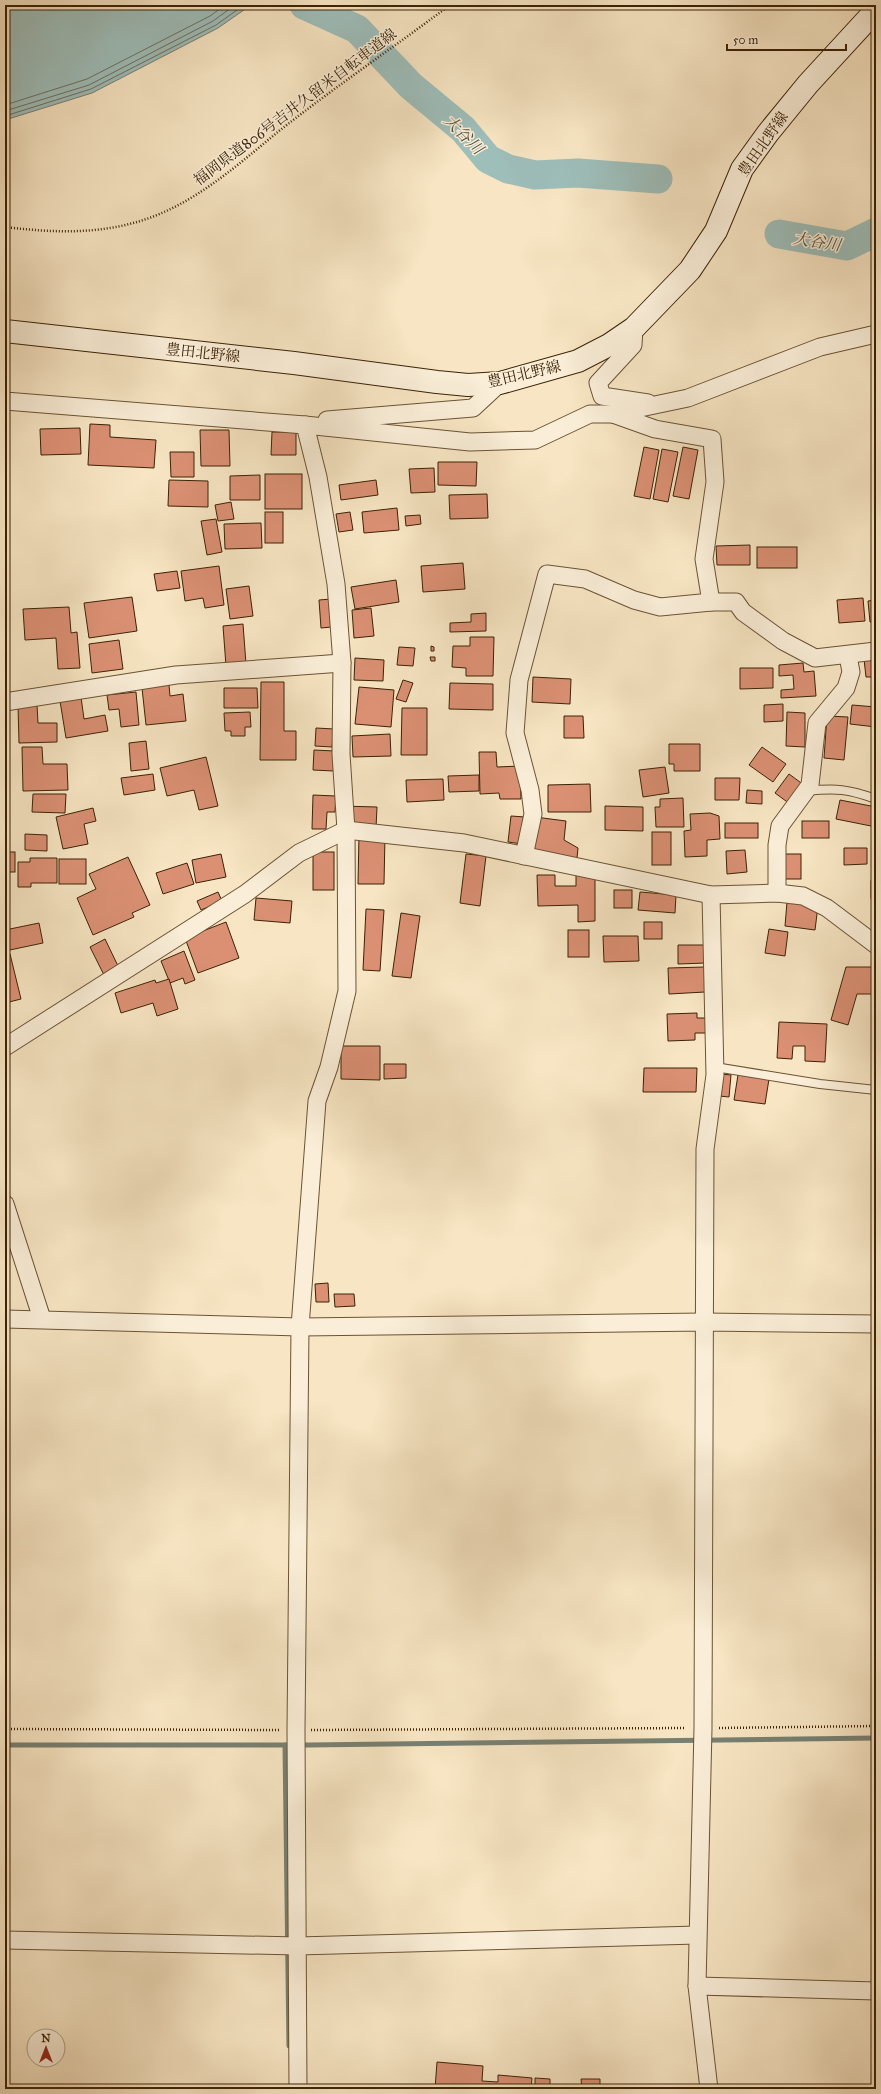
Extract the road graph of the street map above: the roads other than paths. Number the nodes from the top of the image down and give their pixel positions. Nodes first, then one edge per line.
1 (876, 10) edge
2 (634, 328) junction
3 (5, 331) edge
4 (876, 334) edge
5 (500, 383) junction
6 (5, 401) edge
7 (660, 405) junction
8 (612, 414) junction
9 (305, 426) junction
10 (711, 602) junction
11 (876, 651) edge
12 (848, 656) junction
13 (342, 663) junction
14 (5, 702) edge
15 (806, 791) junction
16 (876, 799) edge
17 (346, 830) junction
18 (524, 856) junction
19 (778, 893) junction
20 (711, 895) junction
21 (876, 945) edge
22 (6, 1045) edge
23 (714, 1067) junction
24 (876, 1090) edge
25 (5, 1204) edge
26 (5, 1319) edge
27 (42, 1319) junction
28 (703, 1322) junction
29 (876, 1324) edge
30 (300, 1326) junction
31 (697, 1935) junction
32 (5, 1940) edge
33 (298, 1946) junction
34 (697, 1986) junction
35 (876, 1991) edge
36 (298, 2089) edge
37 (709, 2089) edge

1 - 2 main road, 豊田北野線
2 - 5 main road, 豊田北野線
2 - 7 street
3 - 5 main road, 豊田北野線
4 - 7 street
5 - 9 street
6 - 9 street
7 - 8 street
8 - 9 street
8 - 10 street
9 - 13 street
10 - 12 street
10 - 18 street
11 - 12 street
12 - 15 street
13 - 14 street
13 - 17 street
15 - 16 lane
15 - 19 street
17 - 18 street
17 - 22 street
17 - 30 street
18 - 20 street
19 - 20 street
19 - 21 street
20 - 23 street
23 - 24 lane
23 - 28 street
25 - 27 street
26 - 27 street
27 - 30 street
28 - 29 street
28 - 30 street
28 - 31 street
30 - 33 street
31 - 33 street
31 - 34 street
32 - 33 street
33 - 36 street
34 - 35 street
34 - 37 street

